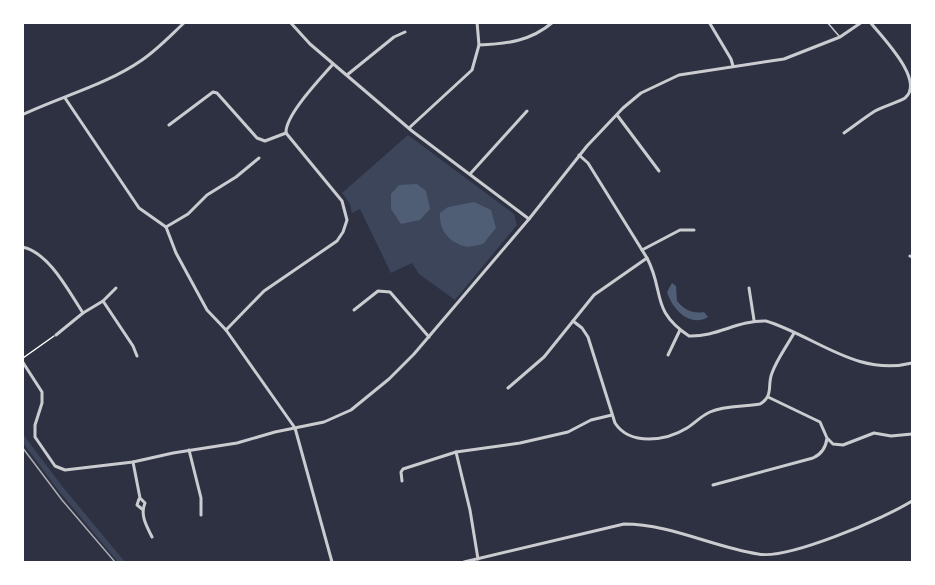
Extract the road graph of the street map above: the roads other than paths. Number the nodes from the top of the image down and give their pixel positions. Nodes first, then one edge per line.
1 (185, 22) edge
2 (290, 22) edge
3 (477, 22) edge
4 (553, 22) edge
5 (709, 22) edge
6 (827, 22) edge
7 (862, 22) edge
8 (870, 22) edge
9 (405, 32) dead end
10 (840, 37) junction
11 (479, 45) junction
12 (334, 63) junction
13 (733, 66) junction
14 (347, 75) junction
15 (65, 98) junction
16 (527, 111) dead end
17 (22, 115) edge
18 (617, 115) junction
19 (169, 126) dead end
20 (409, 128) junction
21 (286, 133) junction
22 (844, 133) dead end
23 (579, 155) junction
24 (260, 158) dead end
25 (659, 171) dead end
26 (470, 174) junction
27 (529, 219) junction
28 (166, 227) junction
29 (694, 230) dead end
30 (22, 247) edge
31 (642, 250) junction
32 (647, 258) junction
33 (116, 288) dead end
34 (749, 288) dead end
35 (103, 301) junction
36 (354, 310) dead end
37 (83, 313) junction
38 (754, 320) junction
39 (573, 321) junction
40 (226, 330) junction
41 (680, 330) junction
42 (794, 333) junction
43 (56, 335) road end
44 (429, 337) junction
45 (668, 355) dead end
46 (137, 356) dead end
47 (22, 359) edge
48 (912, 363) edge
49 (508, 388) dead end
50 (768, 397) junction
51 (612, 415) junction
52 (295, 428) junction
53 (912, 434) edge
54 (827, 438) junction
55 (189, 450) junction
56 (456, 452) junction
57 (133, 462) junction
58 (402, 481) dead end
59 (713, 485) dead end
60 (912, 501) edge
61 (201, 515) dead end
62 (152, 537) dead end
63 (478, 559) junction
64 (332, 562) edge
65 (464, 562) edge

1 - 15 street
2 - 12 street
3 - 11 street
4 - 11 street
5 - 13 street
6 - 10 lane
7 - 10 street
8 - 22 street
9 - 14 street
10 - 13 street
11 - 20 street
12 - 14 street
12 - 21 street
13 - 18 street
14 - 20 street
15 - 17 street
15 - 28 street
16 - 26 street
18 - 23 street
18 - 25 street
19 - 21 street
20 - 26 street
21 - 40 street
23 - 27 street
23 - 31 street
24 - 28 street
26 - 27 street
27 - 44 street
28 - 40 street
29 - 31 street
30 - 37 street
31 - 32 street
32 - 39 street
32 - 41 street
33 - 35 street
34 - 38 street
35 - 37 street
35 - 46 street
36 - 44 street
37 - 43 street
38 - 41 street
38 - 42 street
39 - 49 street
39 - 51 street
40 - 52 street
41 - 45 street
42 - 48 street
42 - 50 street
44 - 52 street
47 - 57 street
50 - 51 street
50 - 54 street
51 - 56 street
52 - 55 street
52 - 64 street
53 - 54 street
54 - 59 street
55 - 57 street
55 - 61 street
56 - 58 street
56 - 63 street
57 - 62 street
60 - 63 street
63 - 65 street

